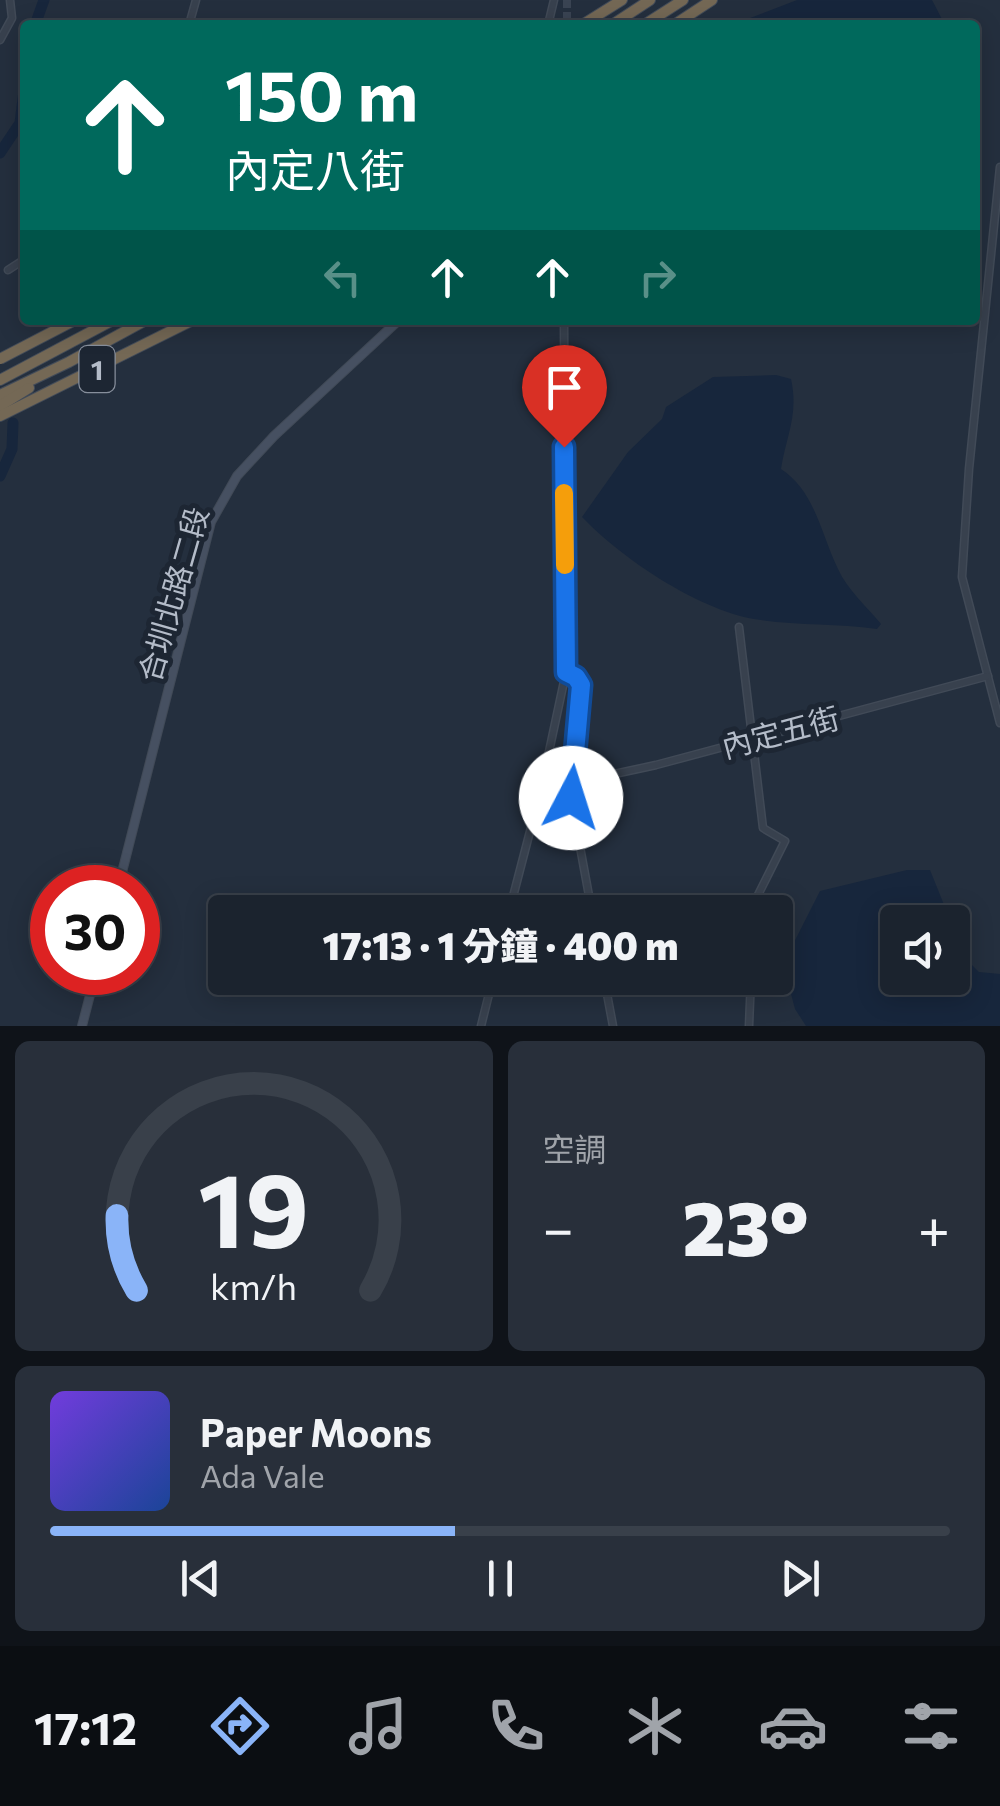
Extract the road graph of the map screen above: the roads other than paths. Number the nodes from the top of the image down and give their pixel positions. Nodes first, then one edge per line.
1 (10, 0) edge
2 (622, 0) edge
3 (650, 0) edge
4 (683, 0) edge
5 (712, 0) edge
6 (590, 20) edge
7 (620, 20) edge
8 (652, 20) edge
9 (682, 20) edge
10 (0, 40) edge
11 (1000, 167) edge
12 (20, 263) edge
13 (8, 270) dead end
14 (65, 325) edge
15 (73, 325) edge
16 (104, 325) edge
17 (137, 325) edge
18 (182, 325) edge
19 (394, 325) edge
20 (564, 325) edge
21 (0, 359) edge
22 (69, 362) junction
23 (1, 379) edge
24 (0, 395) edge
25 (0, 406) edge
26 (0, 416) edge
27 (739, 628) dead end
28 (566, 672) junction
29 (988, 676) junction
30 (1000, 722) edge
31 (752, 737) junction
32 (572, 775) junction
33 (124, 865) edge
34 (513, 895) edge
35 (589, 895) edge
36 (759, 895) edge
37 (90, 995) edge
38 (489, 995) edge
39 (607, 995) edge
40 (750, 995) edge
41 (82, 1026) edge
42 (481, 1026) edge
43 (613, 1026) edge
44 (749, 1026) edge

1 - 10 street
2 - 6 highway
3 - 7 highway
4 - 8 highway
5 - 9 highway
11 - 29 street
12 - 13 street
14 - 21 highway, 1, bridge
15 - 21 street
16 - 23 highway, 1
17 - 22 highway, 1
18 - 26 highway, 1
19 - 33 street, 合圳北路二段
20 - 28 street
22 - 24 highway, 1
22 - 25 highway
27 - 31 street
28 - 32 street
28 - 34 street
29 - 30 street
29 - 31 street, 內定五街
31 - 32 street, 內定五街
31 - 36 street
32 - 35 street
37 - 41 street
38 - 42 street
39 - 43 street
40 - 44 street

